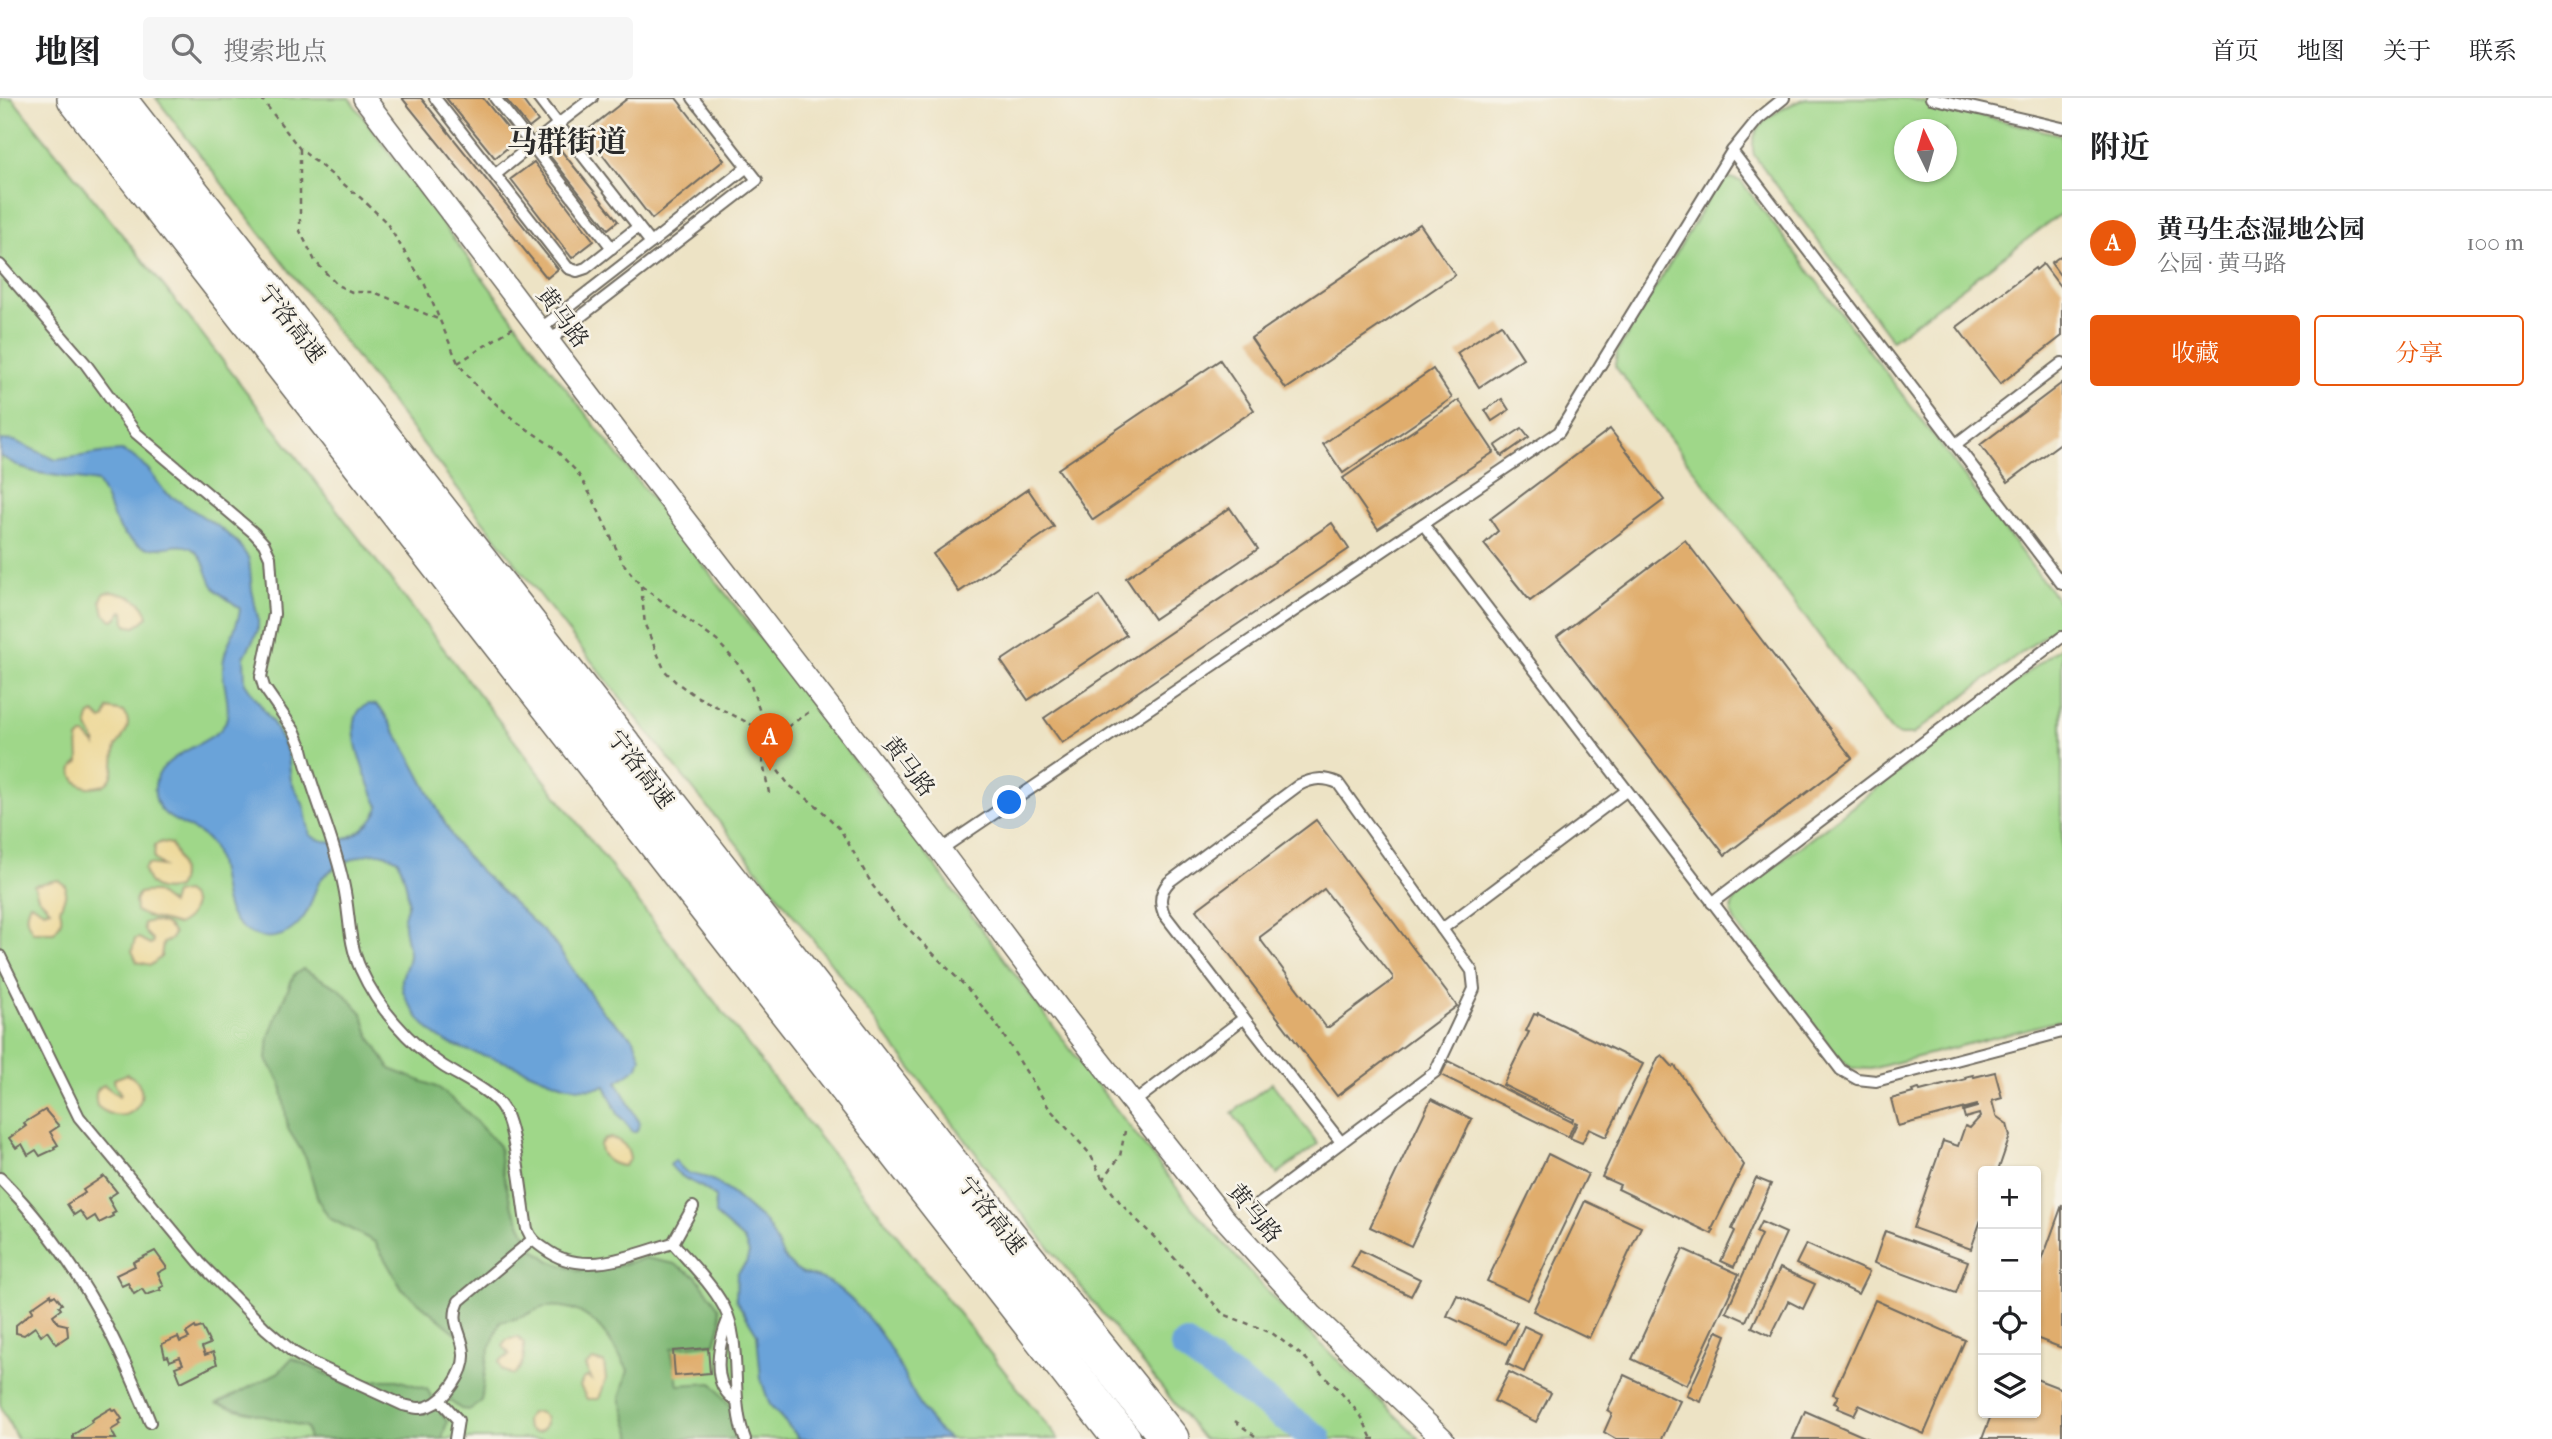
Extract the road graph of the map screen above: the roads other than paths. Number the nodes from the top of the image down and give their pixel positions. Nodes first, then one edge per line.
1 (76, 98) edge
2 (116, 98) edge
3 (364, 98) edge
4 (435, 98) edge
5 (495, 98) edge
6 (538, 98) edge
7 (592, 98) edge
8 (693, 98) edge
9 (1784, 98) edge
10 (1931, 98) edge
11 (558, 124) junction
12 (2062, 128) edge
13 (532, 145) junction
14 (1732, 151) junction
15 (747, 167) junction
16 (496, 174) junction
17 (638, 227) junction
18 (651, 243) junction
19 (612, 248) junction
20 (0, 265) edge
21 (536, 332) junction
22 (2062, 363) edge
23 (1956, 444) junction
24 (1423, 524) junction
25 (2062, 584) edge
26 (2062, 637) edge
27 (1626, 791) junction
28 (940, 850) junction
29 (1713, 904) junction
30 (1442, 929) junction
31 (0, 956) edge
32 (1244, 1018) junction
33 (2062, 1032) edge
34 (1137, 1107) junction
35 (1341, 1142) junction
36 (0, 1178) edge
37 (1258, 1205) dead end
38 (693, 1207) dead end
39 (531, 1240) junction
40 (673, 1243) junction
41 (440, 1400) junction
42 (150, 1422) dead end
43 (455, 1439) edge
44 (745, 1439) edge
45 (1122, 1439) edge
46 (1170, 1439) edge
47 (1443, 1439) edge

1 - 45 highway, 宁洛高速
2 - 46 highway, 宁洛高速
3 - 21 street, 黄马路
4 - 16 lane
5 - 13 lane
6 - 11 lane
7 - 11 lane
8 - 15 lane
9 - 14 lane
10 - 12 lane
11 - 13 lane
11 - 17 lane
13 - 16 lane
13 - 19 lane
14 - 23 lane
14 - 24 lane
15 - 18 lane
15 - 21 lane
16 - 19 lane
17 - 18 lane
17 - 19 lane
18 - 21 lane
20 - 39 lane
21 - 28 street, 黄马路
22 - 23 lane
23 - 25 lane
24 - 27 lane
24 - 28 lane
26 - 29 lane
27 - 29 lane
27 - 30 lane
28 - 34 street, 黄马路
29 - 33 lane
30 - 32 lane
30 - 35 lane
31 - 41 lane
32 - 34 lane
32 - 35 lane
34 - 47 street, 黄马路
35 - 37 lane
36 - 42 lane
38 - 40 lane
39 - 40 lane
39 - 41 lane
40 - 44 lane
41 - 43 lane

